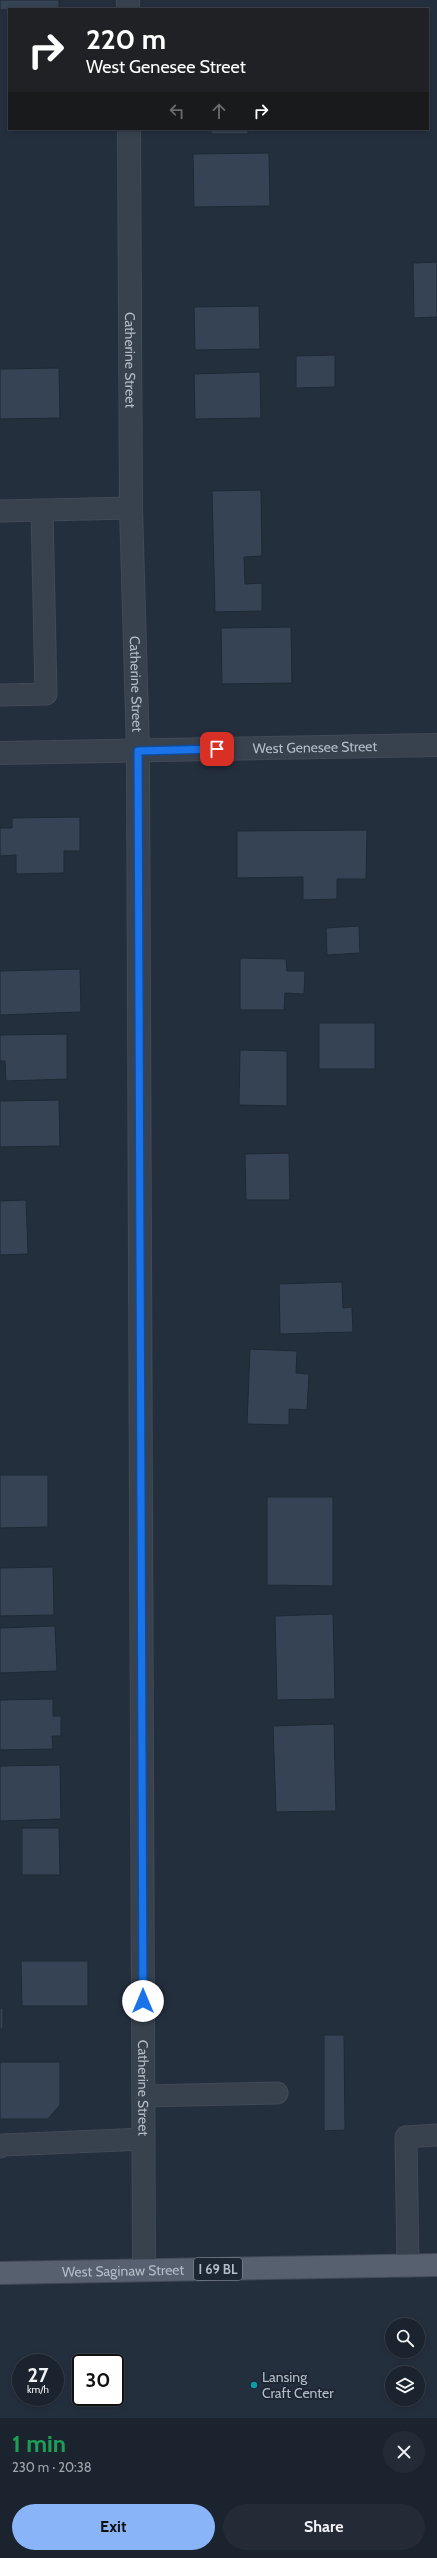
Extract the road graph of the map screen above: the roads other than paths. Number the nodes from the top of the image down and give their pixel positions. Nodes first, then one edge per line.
1 (129, 130) edge
2 (131, 508) junction
3 (42, 510) junction
4 (0, 511) edge
5 (0, 695) edge
6 (437, 745) edge
7 (138, 751) junction
8 (0, 753) edge
9 (277, 2093) dead end
10 (144, 2096) junction
11 (437, 2136) edge
12 (144, 2140) junction
13 (0, 2147) edge
14 (437, 2265) edge
15 (408, 2266) junction
16 (144, 2270) junction
17 (0, 2273) edge

1 - 2 street, Catherine Street
2 - 3 lane
2 - 7 street, Catherine Street
3 - 4 lane
3 - 5 lane
6 - 7 street, West Genesee Street
7 - 8 street, West Genesee Street
7 - 10 street, Catherine Street
9 - 10 lane
10 - 12 street, Catherine Street
11 - 15 lane
12 - 13 lane
12 - 16 street, Catherine Street
14 - 15 main road, West Saginaw Street / I 69 BL
15 - 16 main road, West Saginaw Street / I 69 BL
16 - 17 main road, West Saginaw Street / I 69 BL

